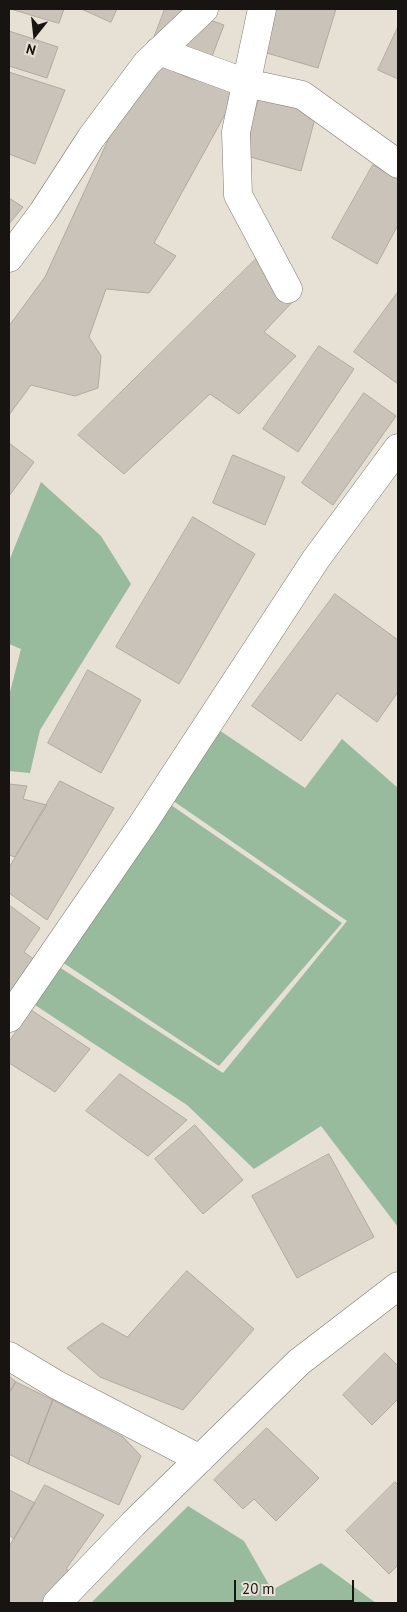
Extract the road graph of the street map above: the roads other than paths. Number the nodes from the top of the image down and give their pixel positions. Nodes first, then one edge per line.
1 (204, 9) edge
2 (262, 9) edge
3 (159, 51) junction
4 (246, 83) junction
5 (398, 164) edge
6 (9, 258) edge
7 (288, 289) dead end
8 (398, 448) edge
9 (9, 1018) edge
10 (398, 1286) edge
11 (9, 1356) edge
12 (200, 1459) junction
13 (57, 1603) edge

1 - 3 street
2 - 4 street
3 - 4 street
3 - 6 street
4 - 5 street
4 - 7 street
8 - 9 street
10 - 12 street
11 - 12 street
12 - 13 street

